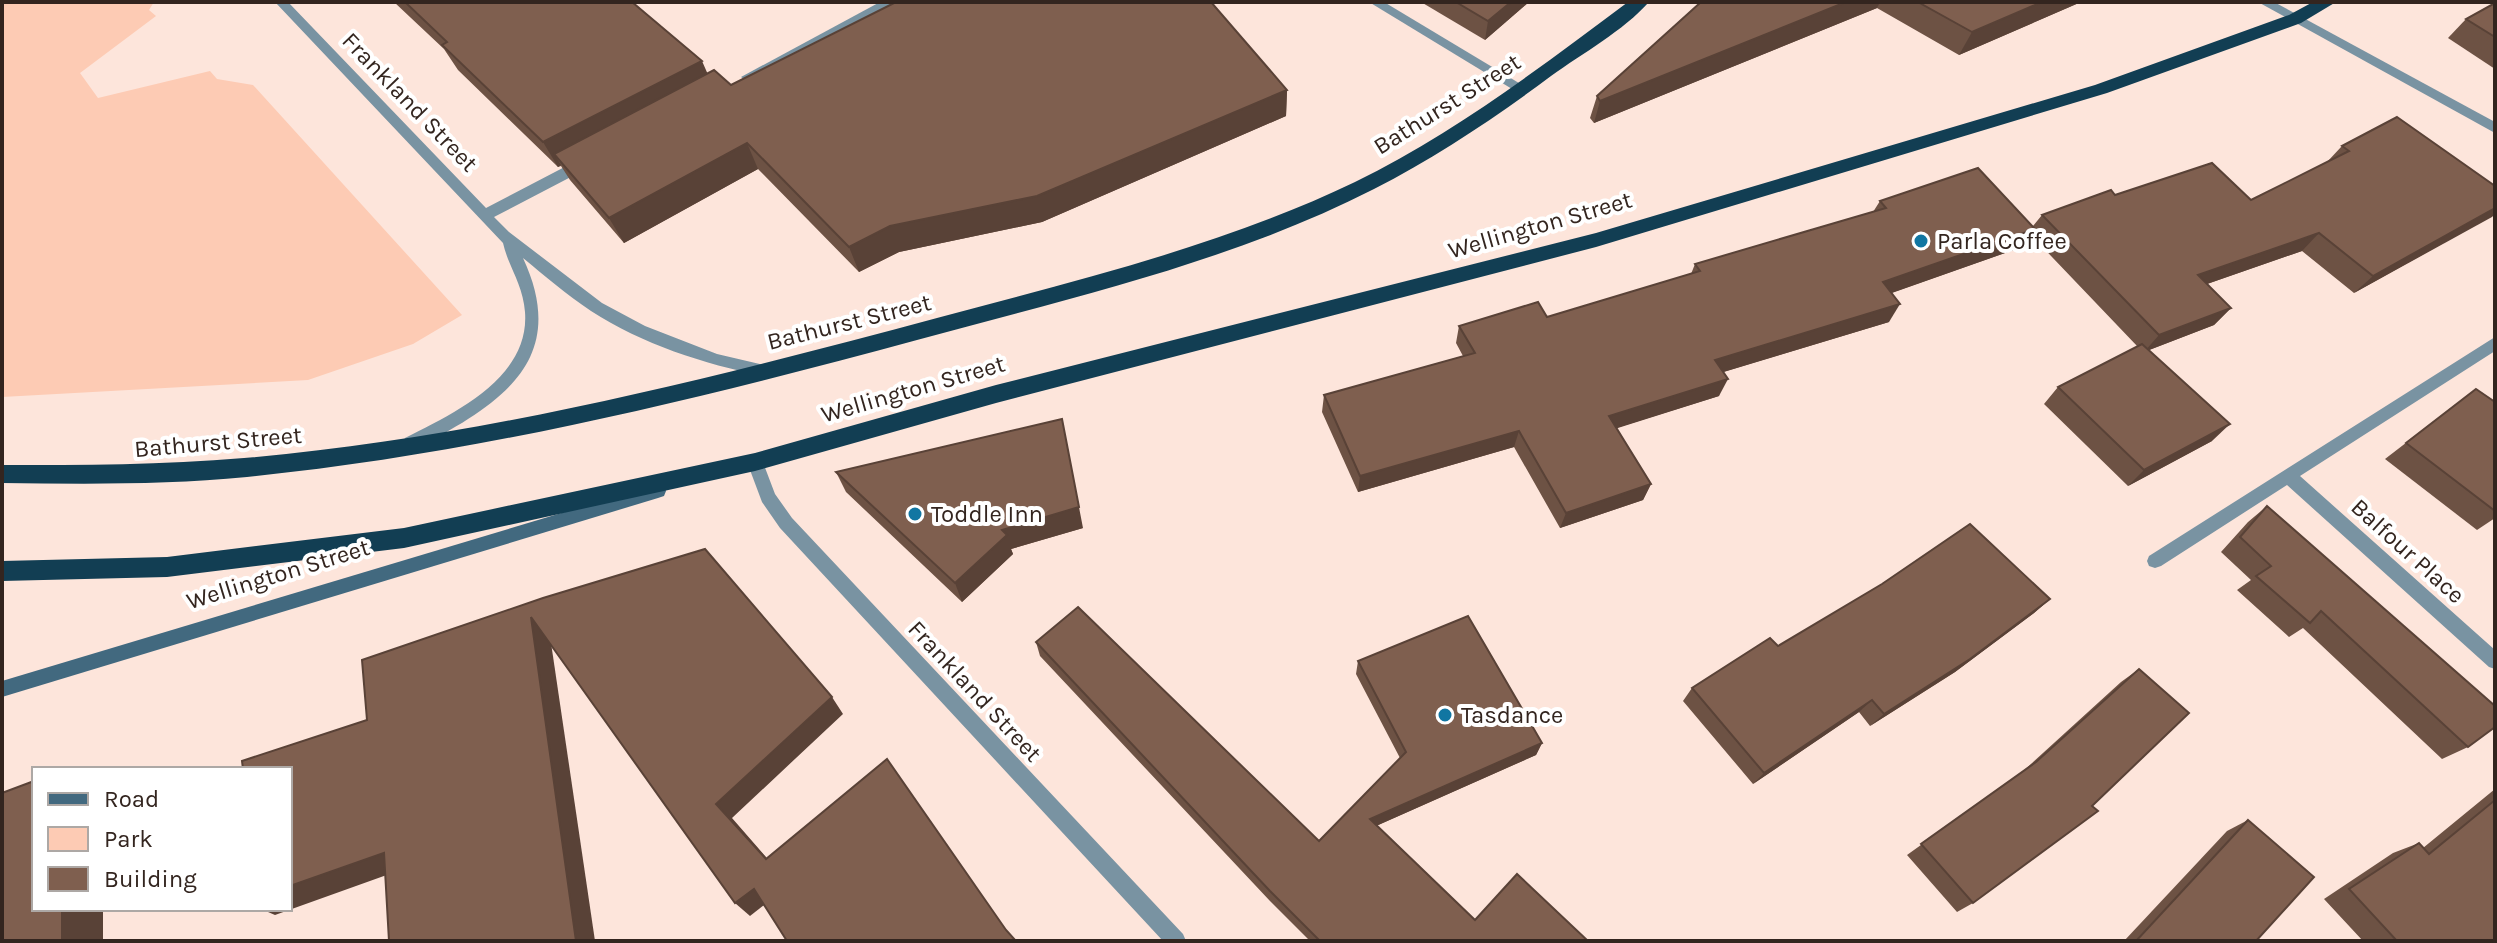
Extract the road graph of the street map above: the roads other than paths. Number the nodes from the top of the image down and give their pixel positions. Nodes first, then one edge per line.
1 (281, 2) edge
2 (890, 2) edge
3 (1375, 2) edge
4 (1640, 2) edge
5 (2264, 2) edge
6 (2327, 2) edge
7 (2295, 19) junction
8 (735, 84) edge
9 (1522, 89) junction
10 (2495, 128) edge
11 (593, 158) edge
12 (485, 215) junction
13 (504, 236) junction
14 (2495, 343) edge
15 (763, 370) junction
16 (396, 450) junction
17 (755, 462) junction
18 (2, 474) edge
19 (2289, 476) junction
20 (2155, 561) dead end
21 (2, 571) edge
22 (2495, 661) edge
23 (2, 689) edge
24 (1176, 941) edge

1 - 12 street, Frankland Street
2 - 8 street
3 - 9 street
4 - 9 highway, Bathurst Street
5 - 7 street
6 - 7 highway, Wellington Street
7 - 10 street
7 - 17 highway, Wellington Street
9 - 15 highway, Bathurst Street
11 - 12 street
12 - 13 street, Frankland Street
13 - 15 street, Frankland Street
13 - 16 street, Frankland Street
14 - 19 street
15 - 16 highway, Bathurst Street
16 - 18 highway, Bathurst Street
17 - 21 highway, Wellington Street
17 - 23 main road, Wellington Street
17 - 24 street, Frankland Street
19 - 20 street
19 - 22 street, Balfour Place

